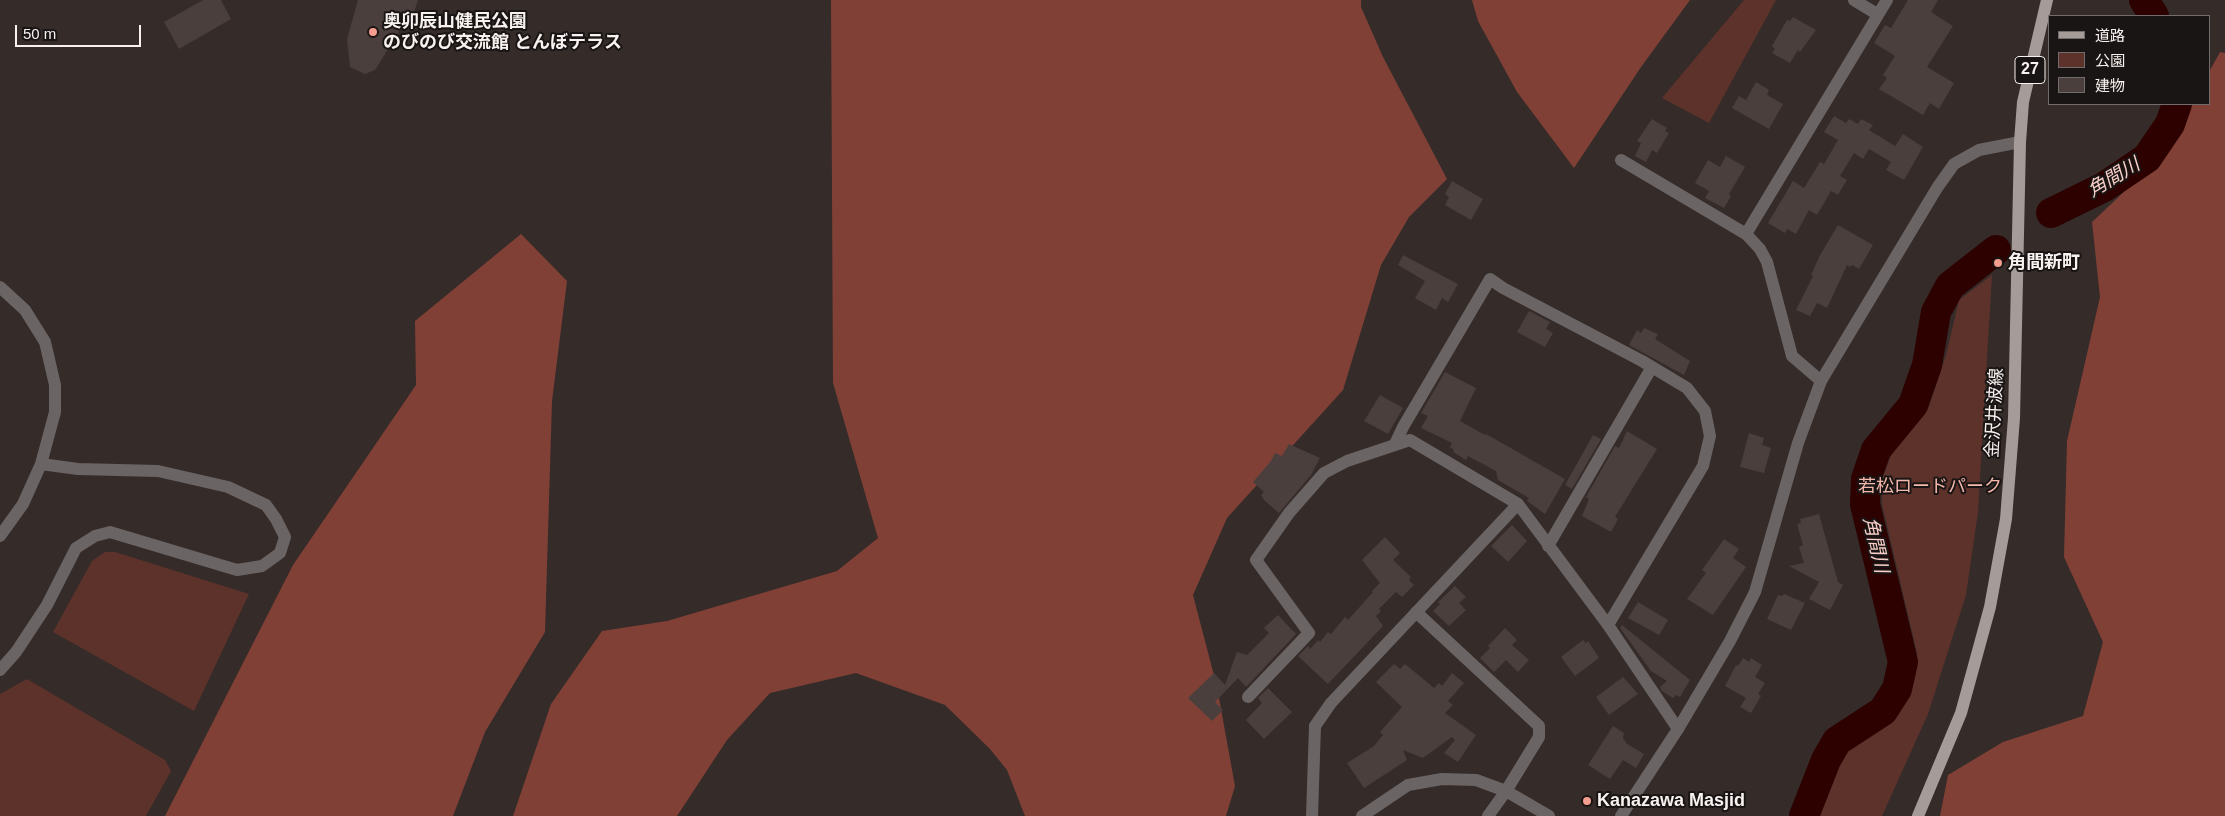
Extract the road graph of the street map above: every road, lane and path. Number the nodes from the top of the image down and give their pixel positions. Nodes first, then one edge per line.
1 (1854, 0) edge
2 (1887, 0) edge
3 (2047, 0) edge
4 (1877, 14) junction
5 (2020, 142) junction
6 (1622, 160) dead end
7 (1746, 234) junction
8 (0, 287) edge
9 (1652, 367) junction
10 (1821, 381) junction
11 (1396, 444) junction
12 (41, 464) junction
13 (1518, 504) junction
14 (0, 536) edge
15 (1548, 546) junction
16 (1416, 612) junction
17 (1608, 625) junction
18 (0, 670) edge
19 (1248, 697) dead end
20 (1678, 729) junction
21 (1506, 791) junction
22 (1312, 816) edge
23 (1362, 816) edge
24 (1488, 816) edge
25 (1549, 816) edge
26 (1621, 816) edge
27 (1918, 816) edge

1 - 4 street
2 - 4 street
3 - 5 main road, 金沢井波線 / 27
4 - 7 street
5 - 10 street
5 - 27 main road, 金沢井波線 / 27
6 - 7 street
7 - 10 street
8 - 12 street
9 - 11 street
9 - 15 street
9 - 17 street
10 - 20 street
11 - 13 street
11 - 19 street
12 - 14 street
12 - 18 street
13 - 15 street
13 - 16 street
15 - 17 street
16 - 21 street
16 - 22 street
17 - 20 street
20 - 26 street
21 - 23 street
21 - 24 street
21 - 25 street

